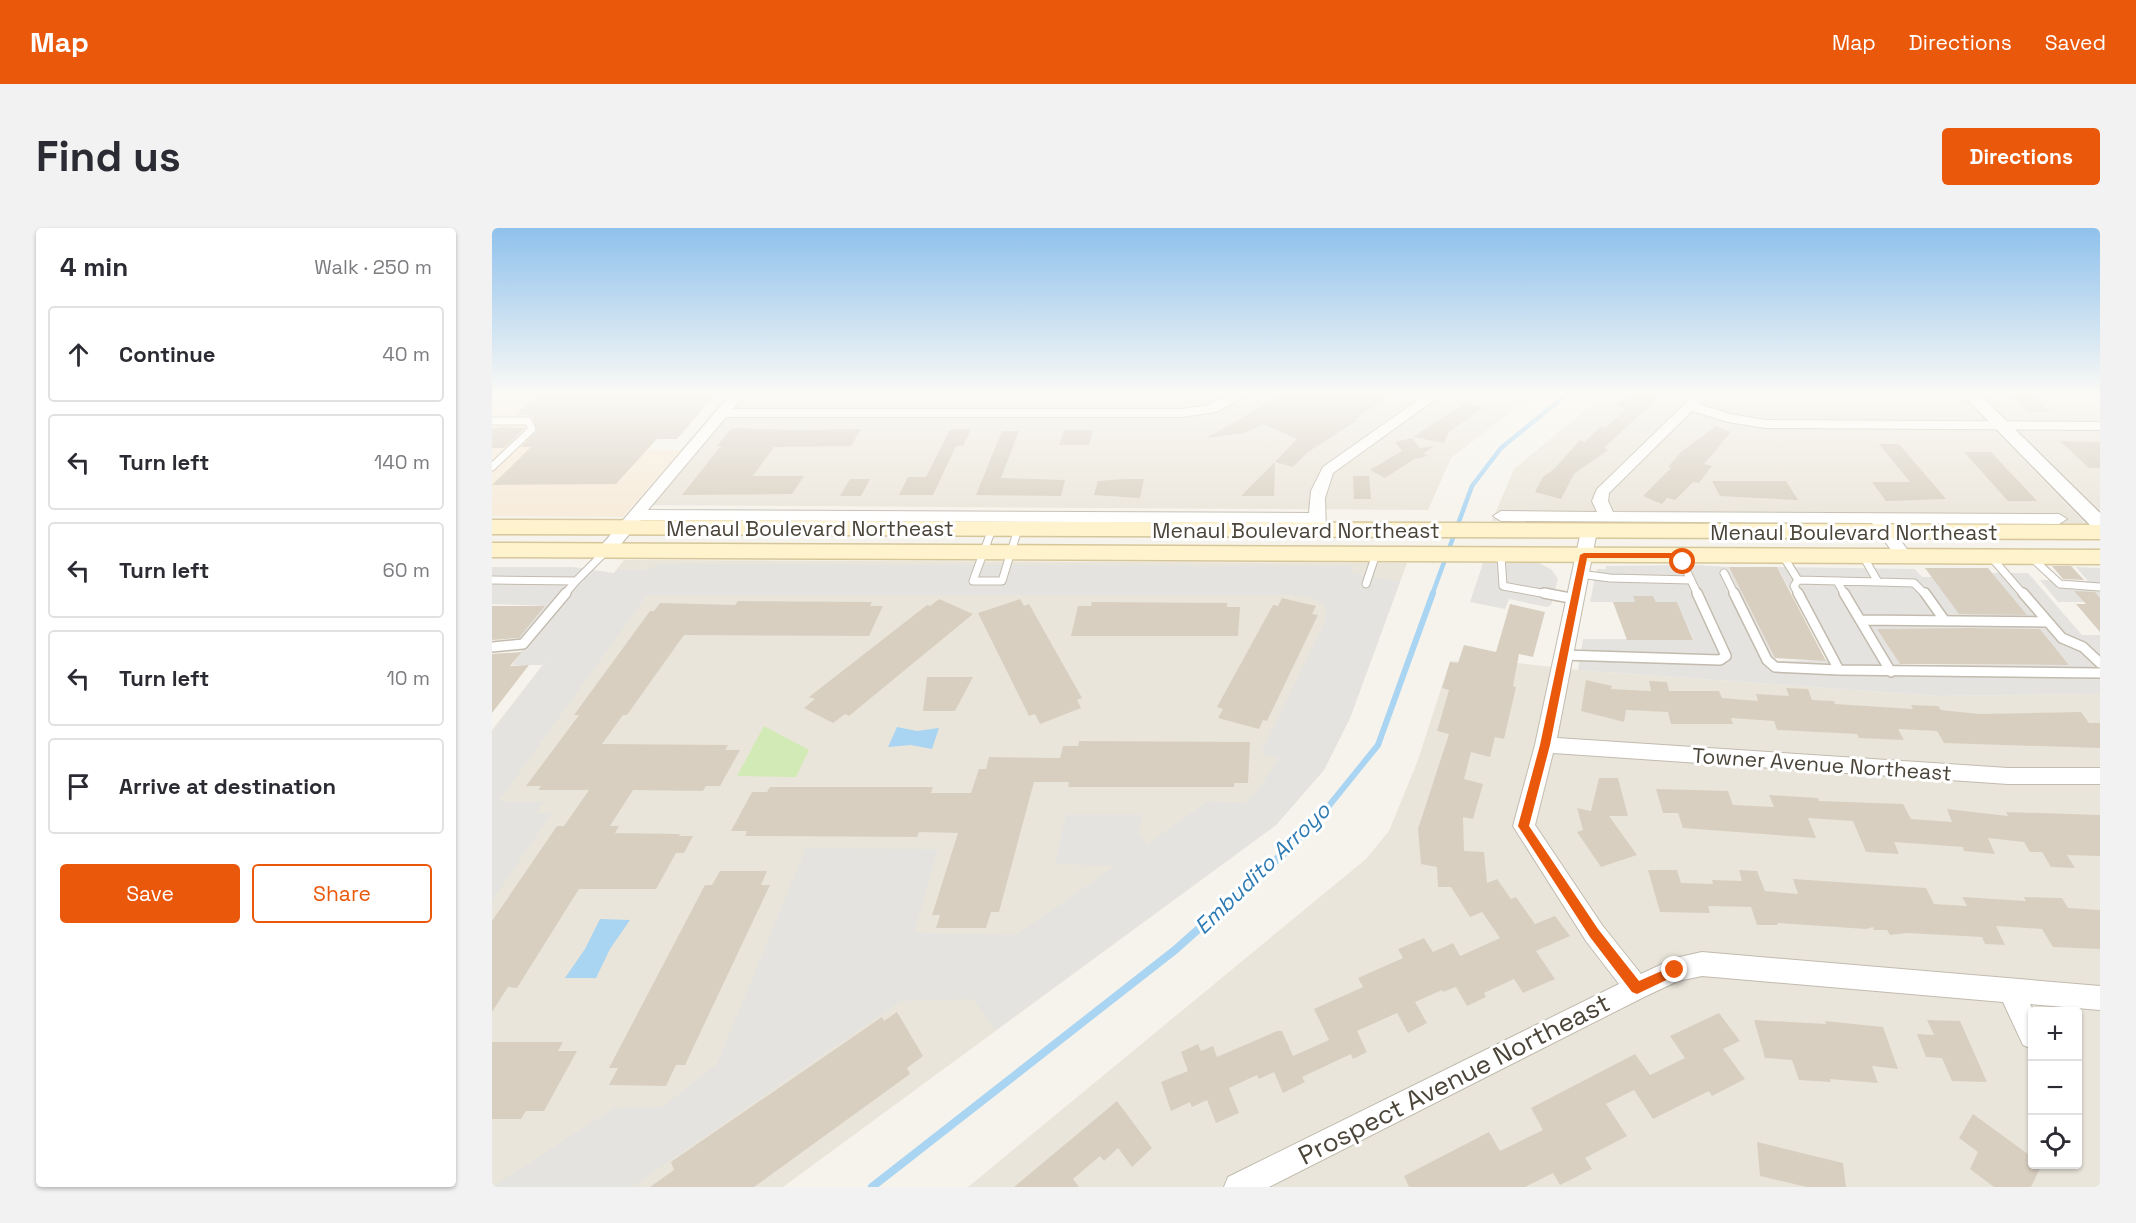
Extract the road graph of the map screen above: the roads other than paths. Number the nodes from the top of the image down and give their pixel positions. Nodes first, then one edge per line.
1 (521, 440) edge
2 (699, 440) edge
3 (1371, 440) edge
4 (1655, 440) edge
5 (2015, 440) edge
6 (492, 467) edge
7 (1607, 517) junction
8 (2059, 519) dead end
9 (630, 521) junction
10 (1317, 524) junction
11 (1499, 524) junction
12 (2100, 524) edge
13 (492, 526) edge
14 (1883, 526) junction
15 (992, 529) junction
16 (1018, 529) junction
17 (1589, 531) junction
18 (2100, 532) edge
19 (492, 550) edge
20 (606, 551) junction
21 (983, 553) junction
22 (1011, 553) junction
23 (1376, 554) junction
24 (1501, 555) junction
25 (1679, 555) junction
26 (1783, 556) junction
27 (1863, 556) junction
28 (1904, 556) junction
29 (1991, 557) junction
30 (2031, 557) junction
31 (2100, 557) edge
32 (1582, 565) junction
33 (1724, 573) dead end
34 (492, 580) edge
35 (1690, 580) junction
36 (1798, 580) junction
37 (576, 581) junction
38 (1838, 581) junction
39 (1878, 582) junction
40 (1366, 584) dead end
41 (2100, 587) edge
42 (1575, 599) junction
43 (1861, 620) junction
44 (1945, 621) junction
45 (2049, 622) junction
46 (492, 647) edge
47 (1563, 655) junction
48 (2100, 663) edge
49 (1839, 670) junction
50 (1891, 672) junction
51 (2100, 673) edge
52 (1545, 745) junction
53 (2100, 776) edge
54 (1637, 988) junction
55 (2011, 991) junction
56 (2100, 998) edge
57 (2028, 1027) edge
58 (1238, 1187) edge

1 - 6 lane
2 - 9 street
3 - 10 street
4 - 7 street
5 - 12 street
7 - 11 street
7 - 14 street
8 - 14 street
9 - 10 street
9 - 13 main road, Menaul Boulevard Northeast
9 - 15 main road, Menaul Boulevard Northeast
9 - 20 street
10 - 11 main road, Menaul Boulevard Northeast
10 - 16 main road, Menaul Boulevard Northeast
11 - 17 main road, Menaul Boulevard Northeast
14 - 17 main road, Menaul Boulevard Northeast
14 - 18 main road, Menaul Boulevard Northeast
14 - 28 street
15 - 16 main road, Menaul Boulevard Northeast
15 - 21 lane
16 - 22 lane
17 - 32 street
19 - 20 main road, Menaul Boulevard Northeast
20 - 21 main road, Menaul Boulevard Northeast
20 - 37 lane
21 - 22 main road, Menaul Boulevard Northeast
21 - 22 lane
22 - 23 main road, Menaul Boulevard Northeast
23 - 24 main road, Menaul Boulevard Northeast
23 - 40 lane
24 - 32 main road, Menaul Boulevard Northeast
24 - 42 lane
25 - 26 main road, Menaul Boulevard Northeast
25 - 32 main road, Menaul Boulevard Northeast
25 - 35 lane
26 - 27 main road, Menaul Boulevard Northeast
26 - 36 lane
27 - 28 main road, Menaul Boulevard Northeast
27 - 39 lane
28 - 29 main road, Menaul Boulevard Northeast
29 - 30 main road, Menaul Boulevard Northeast
29 - 45 lane
30 - 31 main road, Menaul Boulevard Northeast
30 - 41 lane
32 - 35 lane
32 - 42 street
33 - 49 lane
34 - 37 lane
35 - 47 lane
36 - 38 lane
36 - 49 lane
37 - 46 lane
38 - 39 lane
38 - 43 lane
39 - 44 lane
42 - 47 street
43 - 44 lane
43 - 50 lane
44 - 45 lane
45 - 48 lane
47 - 52 street
49 - 50 lane
50 - 51 lane
52 - 53 street, Towner Avenue Northeast
52 - 54 street
54 - 55 street, Prospect Avenue Northeast
54 - 58 street, Prospect Avenue Northeast
55 - 56 street, Prospect Avenue Northeast
55 - 57 street

